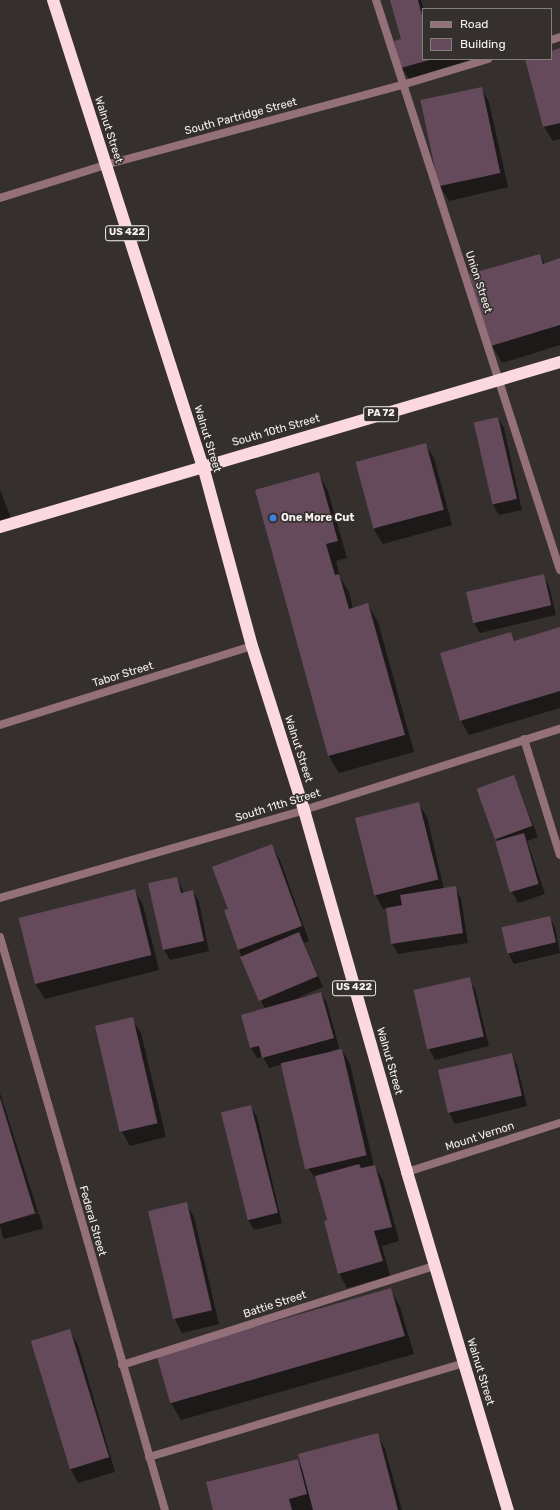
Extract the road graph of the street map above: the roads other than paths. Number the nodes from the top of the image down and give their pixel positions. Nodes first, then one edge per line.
1 (53, 0) edge
2 (376, 0) edge
3 (485, 60) edge
4 (402, 85) junction
5 (105, 164) junction
6 (0, 198) edge
7 (560, 362) edge
8 (498, 379) junction
9 (203, 466) junction
10 (0, 527) edge
11 (560, 570) edge
12 (252, 646) junction
13 (0, 725) edge
14 (560, 729) edge
15 (524, 739) junction
16 (304, 810) junction
17 (560, 854) edge
18 (0, 898) edge
19 (0, 937) edge
20 (560, 1123) edge
21 (407, 1172) junction
22 (435, 1266) junction
23 (464, 1363) junction
24 (122, 1365) junction
25 (149, 1457) junction
26 (165, 1510) edge
27 (508, 1510) edge

1 - 5 highway, Walnut Street / US 422
2 - 4 street, Union Street
3 - 4 street, South Partridge Street
4 - 5 street, South Partridge Street
4 - 8 street, Union Street
5 - 6 street, South Partridge Street
5 - 9 highway, Walnut Street / US 422
7 - 8 highway, South 10th Street / PA 72
8 - 9 highway, South 10th Street / PA 72
8 - 11 street, Union Street
9 - 10 highway, South 10th Street / PA 72
9 - 12 highway, Walnut Street / US 422
12 - 13 street, Tabor Street
12 - 16 highway, Walnut Street / US 422
14 - 15 street, South 11th Street
15 - 16 street, South 11th Street
15 - 17 street
16 - 18 street, South 11th Street
16 - 21 highway, Walnut Street / US 422
19 - 24 street, Federal Street
20 - 21 street, Mount Vernon
21 - 22 highway, Walnut Street / US 422
22 - 23 highway, Walnut Street / US 422
22 - 24 street, Battie Street
23 - 25 street
23 - 27 highway, Walnut Street / US 422
24 - 25 street, Federal Street
25 - 26 street, Federal Street

